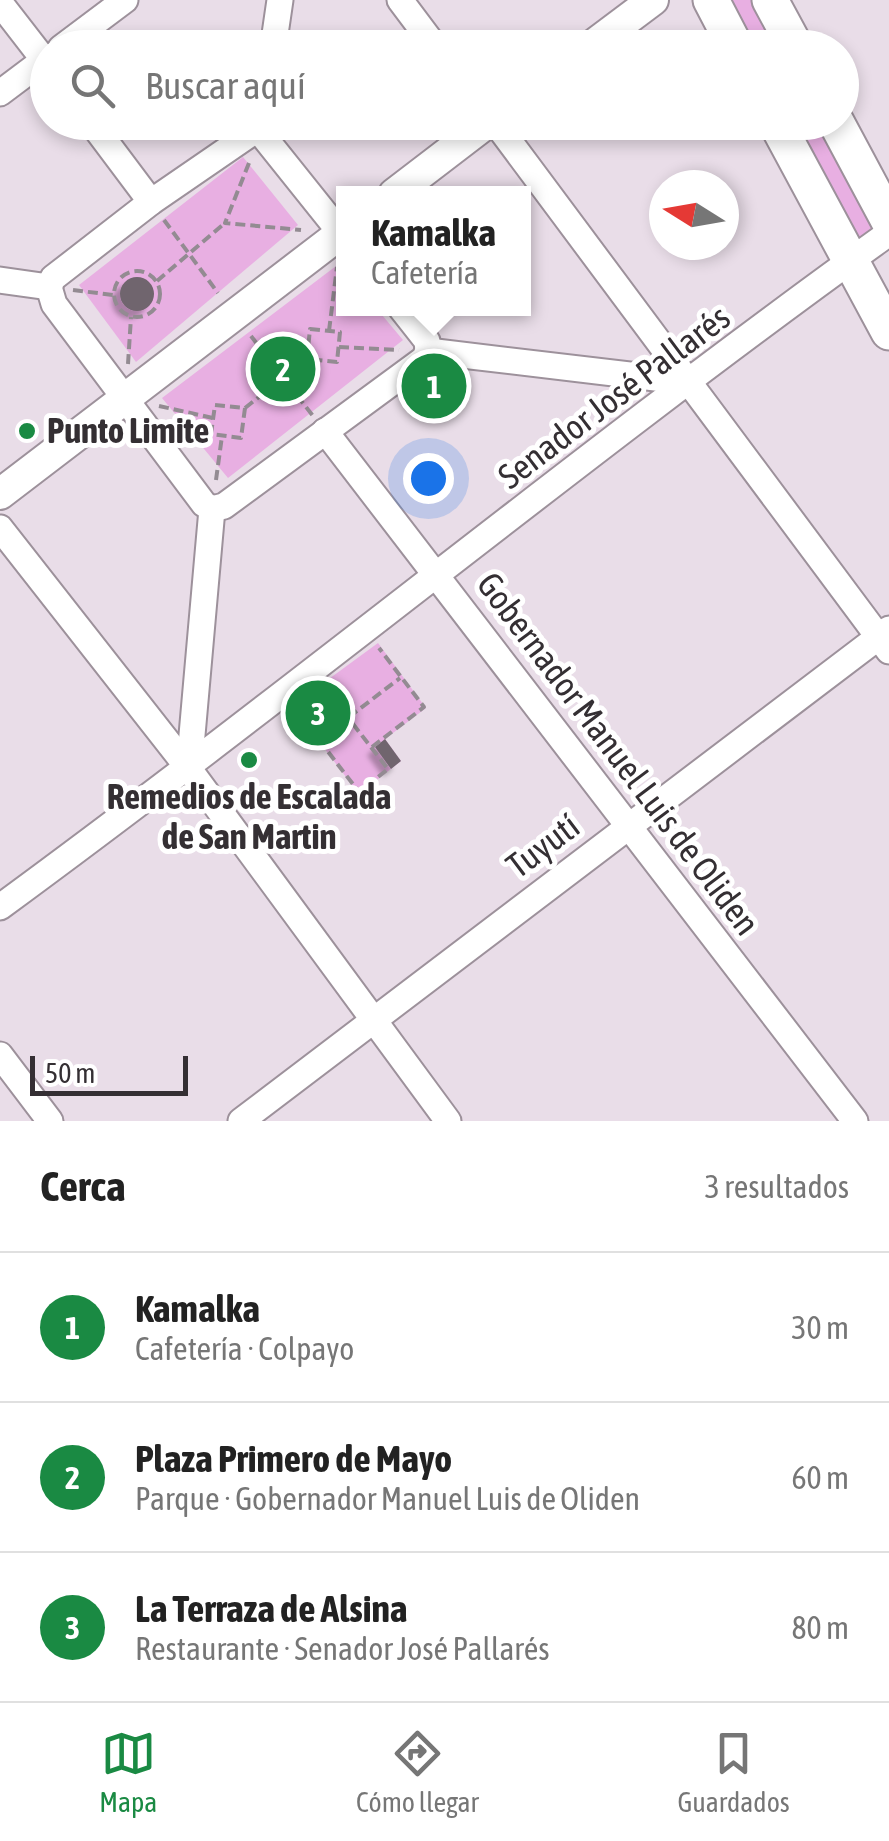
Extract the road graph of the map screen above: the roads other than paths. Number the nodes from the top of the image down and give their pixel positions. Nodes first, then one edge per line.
1 (125, 0) edge
2 (280, 0) edge
3 (400, 0) edge
4 (653, 0) edge
5 (710, 0) edge
6 (770, 0) edge
7 (0, 3) edge
8 (86, 30) edge
9 (276, 30) edge
10 (422, 30) edge
11 (613, 30) edge
12 (726, 30) edge
13 (786, 30) edge
14 (30, 36) edge
15 (30, 72) edge
16 (0, 93) edge
17 (105, 140) edge
18 (241, 140) edge
19 (270, 140) edge
20 (467, 140) edge
21 (505, 140) edge
22 (786, 140) edge
23 (846, 140) edge
24 (405, 186) edge
25 (152, 202) junction
26 (889, 221) edge
27 (336, 225) edge
28 (889, 233) edge
29 (336, 239) edge
30 (850, 260) junction
31 (0, 280) edge
32 (49, 288) junction
33 (407, 316) edge
34 (889, 332) edge
35 (428, 351) junction
36 (689, 382) junction
37 (125, 398) junction
38 (325, 431) junction
39 (0, 494) edge
40 (212, 509) junction
41 (0, 528) edge
42 (438, 576) junction
43 (886, 639) edge
44 (189, 769) junction
45 (628, 826) junction
46 (0, 907) edge
47 (372, 1020) junction
48 (0, 1056) edge
49 (50, 1121) edge
50 (241, 1121) edge
51 (448, 1121) edge
52 (855, 1121) edge

1 - 8 street
2 - 9 street
3 - 10 street
4 - 11 street
5 - 12 main road
6 - 13 main road
7 - 14 street
15 - 16 street
17 - 25 street
18 - 25 street
19 - 27 street
20 - 24 street
21 - 36 street
22 - 30 main road
23 - 26 main road
25 - 32 street
28 - 30 street, Senador José Pallarés
29 - 37 street
30 - 34 main road
30 - 36 street, Senador José Pallarés
31 - 32 street
32 - 37 street
33 - 35 street
35 - 36 street
35 - 38 street
36 - 42 street, Senador José Pallarés
36 - 43 street
37 - 39 street
37 - 40 street
38 - 40 street
38 - 42 street, Gobernador Manuel Luis de Oliden
40 - 44 street
41 - 44 street
42 - 44 street, Senador José Pallarés
42 - 45 street, Gobernador Manuel Luis de Oliden
43 - 45 street, Tuyutí
44 - 46 street, Senador José Pallarés
44 - 47 street
45 - 47 street, Tuyutí
45 - 52 street, Gobernador Manuel Luis de Oliden
47 - 50 street, Tuyutí
47 - 51 street
48 - 49 street

